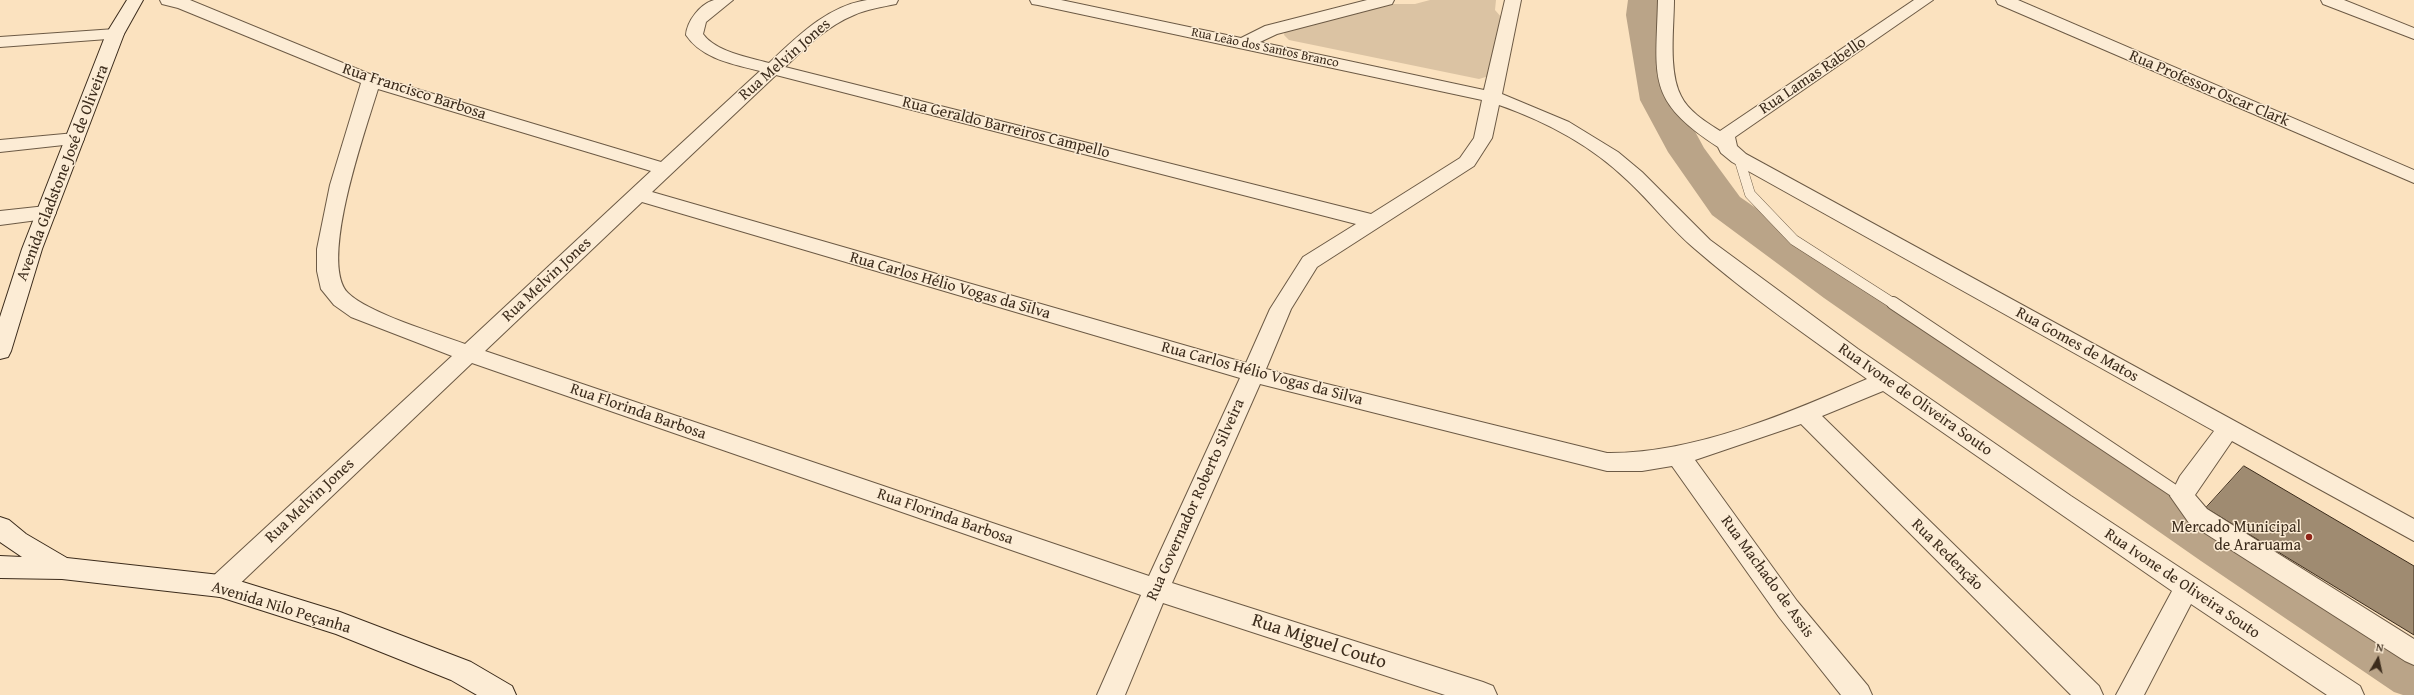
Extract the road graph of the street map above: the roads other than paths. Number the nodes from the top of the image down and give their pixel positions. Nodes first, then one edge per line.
1 (135, 0) edge
2 (168, 0) edge
3 (725, 0) edge
4 (890, 0) edge
5 (1038, 0) edge
6 (1386, 0) edge
7 (1513, 0) edge
8 (1666, 0) edge
9 (1925, 0) edge
10 (2004, 0) edge
11 (2329, 0) edge
12 (115, 34) junction
13 (2414, 34) edge
14 (0, 42) edge
15 (1243, 44) junction
16 (772, 69) junction
17 (371, 81) junction
18 (1492, 97) junction
19 (75, 139) junction
20 (0, 146) edge
21 (1732, 151) junction
22 (664, 169) junction
23 (2414, 177) edge
24 (639, 195) junction
25 (46, 214) junction
26 (0, 218) edge
27 (1372, 221) junction
28 (0, 351) edge
29 (467, 353) junction
30 (1254, 374) junction
31 (1884, 381) junction
32 (1806, 415) junction
33 (2228, 429) junction
34 (1679, 457) junction
35 (2182, 496) junction
36 (0, 527) edge
37 (2414, 531) edge
38 (0, 567) edge
39 (62, 568) junction
40 (220, 586) junction
41 (2186, 587) junction
42 (1155, 589) junction
43 (2414, 653) edge
44 (1474, 694) edge
45 (502, 695) edge
46 (1111, 695) edge
47 (1858, 695) edge
48 (2089, 695) edge
49 (2130, 695) edge
50 (2350, 695) edge

1 - 12 street, Avenida Gladstone José de Oliveira
2 - 17 street, Rua Francisco Barbosa
3 - 16 street, Rua Geraldo Barreiros Campello
4 - 16 street, Rua Melvin Jones
5 - 15 street, Rua Leão dos Santos Branco
6 - 15 street
7 - 18 street, Rua Governador Roberto Silveira
8 - 21 street, Rua Gomes de Matos
9 - 21 street, Rua Lamas Rabello
10 - 23 street, Rua Professor Oscar Clark
11 - 13 street
12 - 14 street
12 - 19 street, Avenida Gladstone José de Oliveira
15 - 18 street, Rua Leão dos Santos Branco
16 - 22 street, Rua Melvin Jones
16 - 27 street, Rua Geraldo Barreiros Campello
17 - 22 street, Rua Francisco Barbosa
17 - 29 street, Rua Florinda Barbosa
18 - 27 street, Rua Governador Roberto Silveira
18 - 31 street, Rua Ivone de Oliveira Souto
19 - 20 street
19 - 25 street, Avenida Gladstone José de Oliveira
21 - 33 street, Rua Gomes de Matos
21 - 35 lane
22 - 24 street, Rua Melvin Jones
24 - 29 street, Rua Melvin Jones
24 - 30 street, Rua Carlos Hélio Vogas da Silva
25 - 26 street
25 - 28 street, Avenida Gladstone José de Oliveira
27 - 30 street, Rua Governador Roberto Silveira
29 - 40 street, Rua Melvin Jones
29 - 42 street, Rua Florinda Barbosa
30 - 34 street, Rua Carlos Hélio Vogas da Silva
30 - 42 street, Rua Governador Roberto Silveira
31 - 32 street, Rua Carlos Hélio Vogas da Silva
31 - 41 street, Rua Ivone de Oliveira Souto
32 - 34 street, Rua Carlos Hélio Vogas da Silva
32 - 48 street, Rua Redenção
33 - 35 street
33 - 37 street, Rua Gomes de Matos
34 - 47 street, Rua Machado de Assis
35 - 43 street
36 - 39 street
38 - 39 street, Avenida Nilo Peçanha
39 - 40 street, Avenida Nilo Peçanha
40 - 45 street, Avenida Nilo Peçanha
41 - 49 street
41 - 50 street, Rua Ivone de Oliveira Souto
42 - 44 street, Rua Miguel Couto
42 - 46 street, Rua Governador Roberto Silveira

